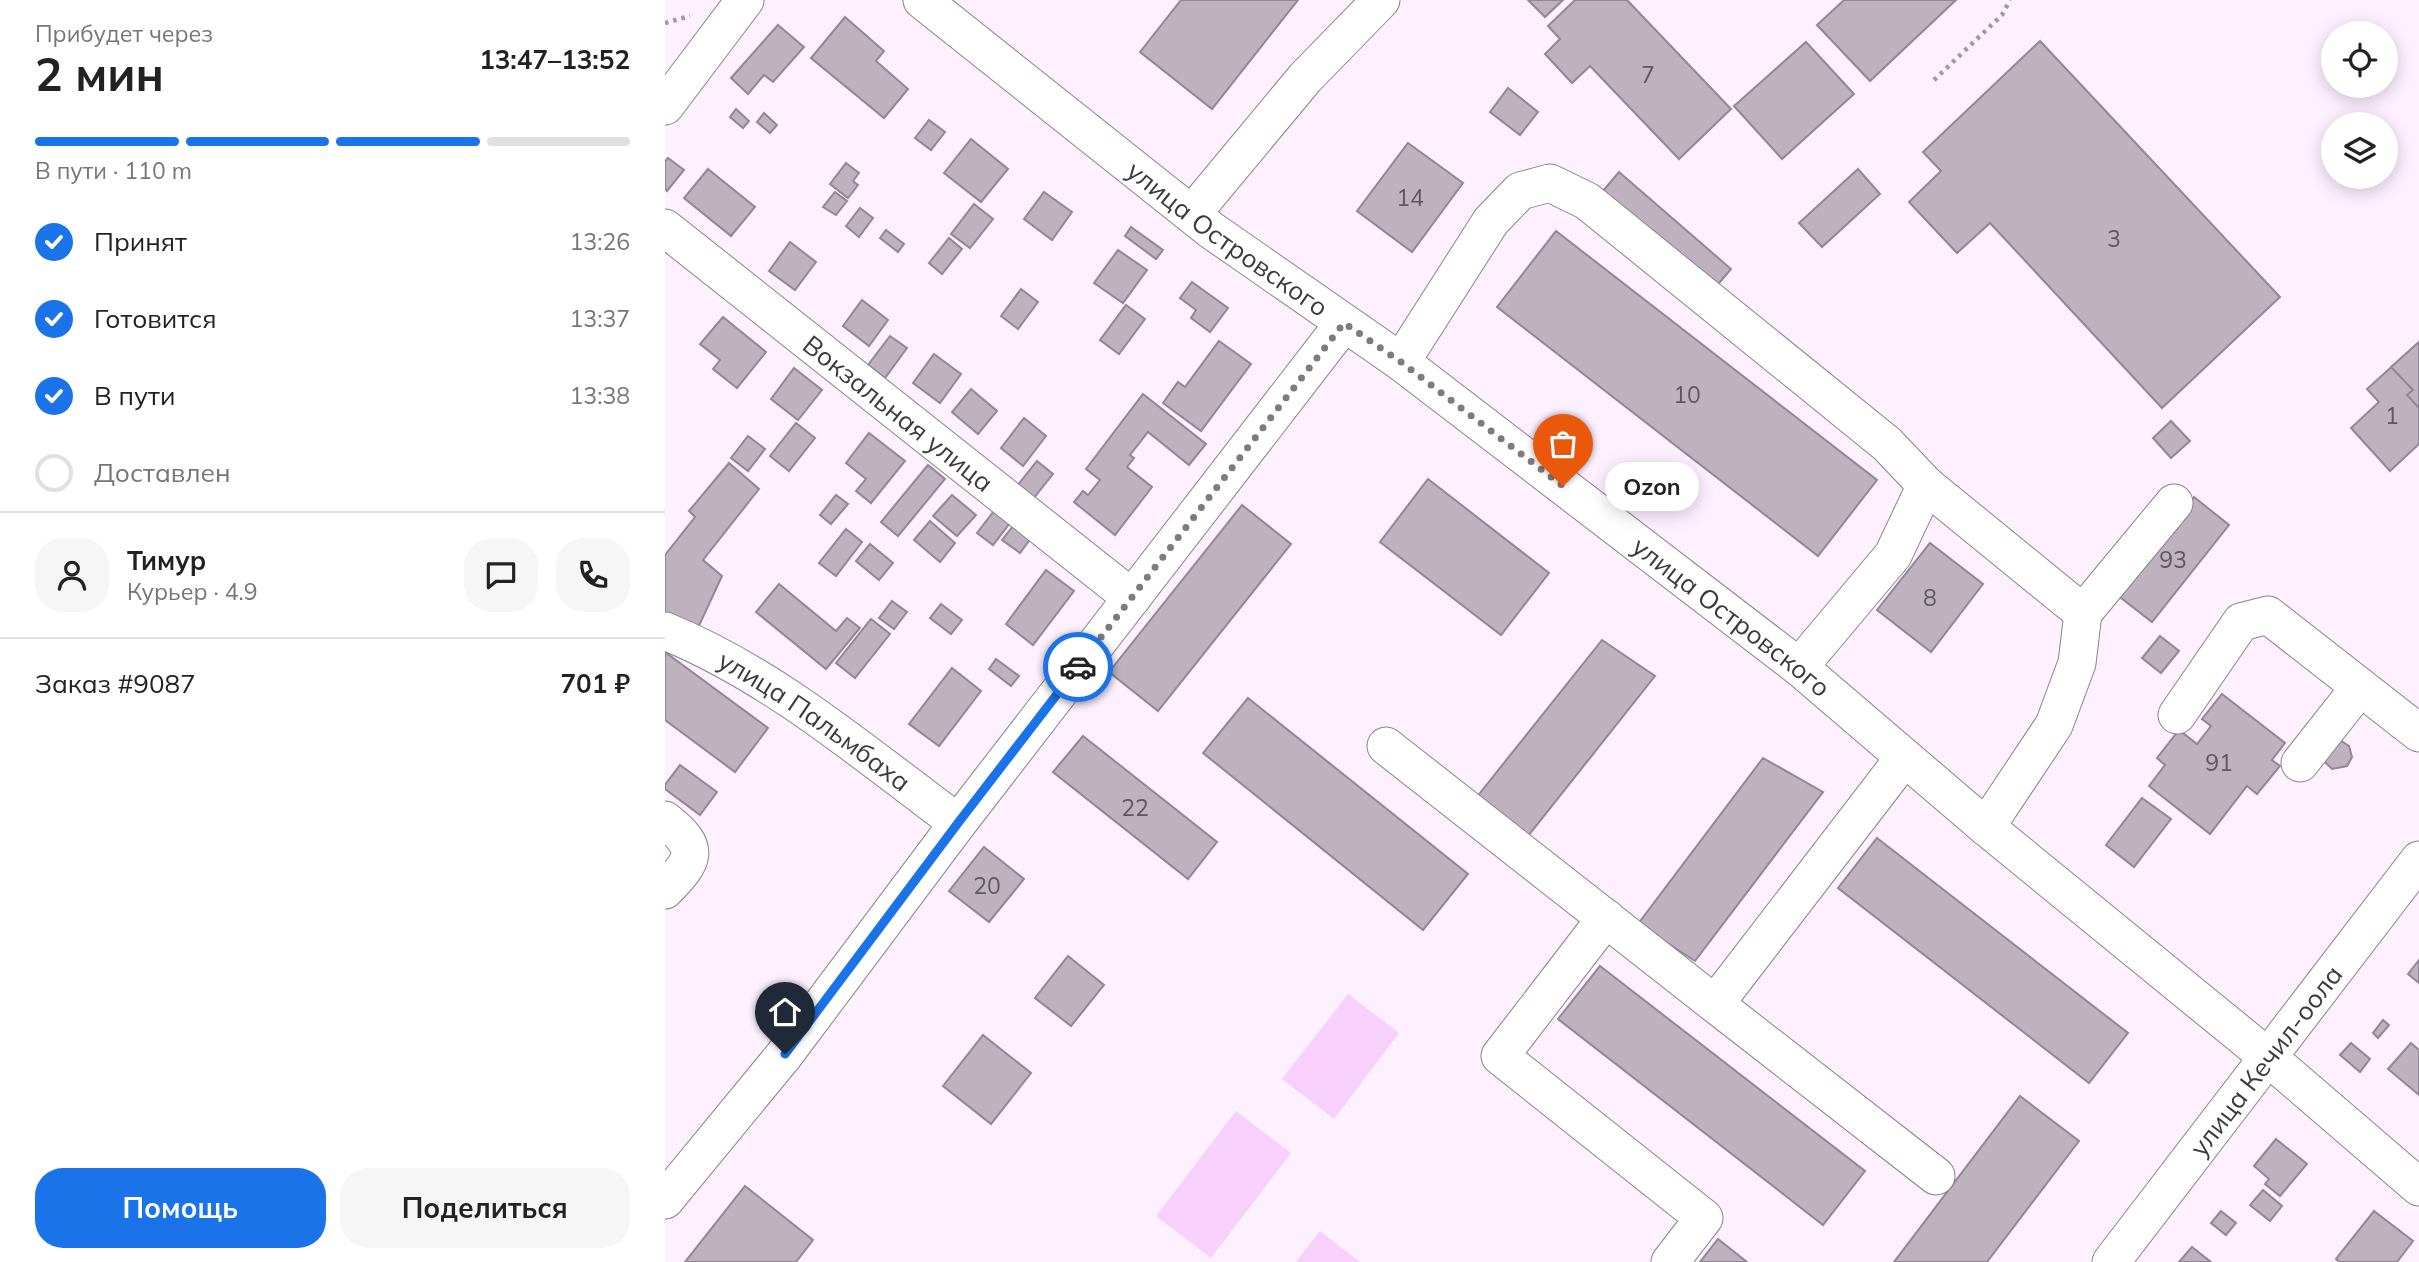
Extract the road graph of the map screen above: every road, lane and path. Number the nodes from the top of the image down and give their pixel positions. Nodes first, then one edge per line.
1 (745, 0) edge
2 (922, 0) edge
3 (1381, 0) edge
4 (2010, 0) edge
5 (691, 15) dead end
6 (665, 23) edge
7 (1934, 80) dead end
8 (665, 106) edge
9 (1192, 214) junction
10 (665, 228) edge
11 (1344, 323) junction
12 (1401, 362) junction
13 (1926, 485) junction
14 (2174, 503) dead end
15 (1132, 598) junction
16 (2083, 613) junction
17 (665, 631) edge
18 (1799, 667) junction
19 (2360, 687) junction
20 (2177, 715) dead end
21 (2419, 733) edge
22 (1386, 746) dead end
23 (1904, 758) junction
24 (2300, 763) dead end
25 (665, 820) edge
26 (958, 823) junction
27 (1986, 827) junction
28 (2419, 860) edge
29 (665, 890) edge
30 (1606, 918) junction
31 (1715, 1004) junction
32 (2269, 1058) junction
33 (1936, 1176) dead end
34 (2419, 1187) edge
35 (665, 1200) edge
36 (1670, 1262) edge
37 (2111, 1262) edge

1 - 8 street
2 - 9 street, улица Островского
3 - 9 street
4 - 7 path
5 - 6 path
9 - 11 street, улица Островского
10 - 15 street, Вокзальная улица
11 - 12 street, улица Островского
11 - 15 street
12 - 13 street
12 - 18 street, улица Островского
13 - 16 street
13 - 18 street
14 - 16 street
15 - 26 street
16 - 27 street
17 - 26 street, улица Пальмбаха
18 - 23 street, улица Островского
19 - 20 street
19 - 21 street
19 - 24 street
22 - 30 street
23 - 27 street, улица Островского
23 - 31 street
25 - 29 street
26 - 35 street
27 - 32 street, улица Островского
28 - 32 street, улица Кечил-оола
30 - 31 street
30 - 36 street
31 - 33 street
32 - 34 street, улица Островского
32 - 37 street, улица Кечил-оола

